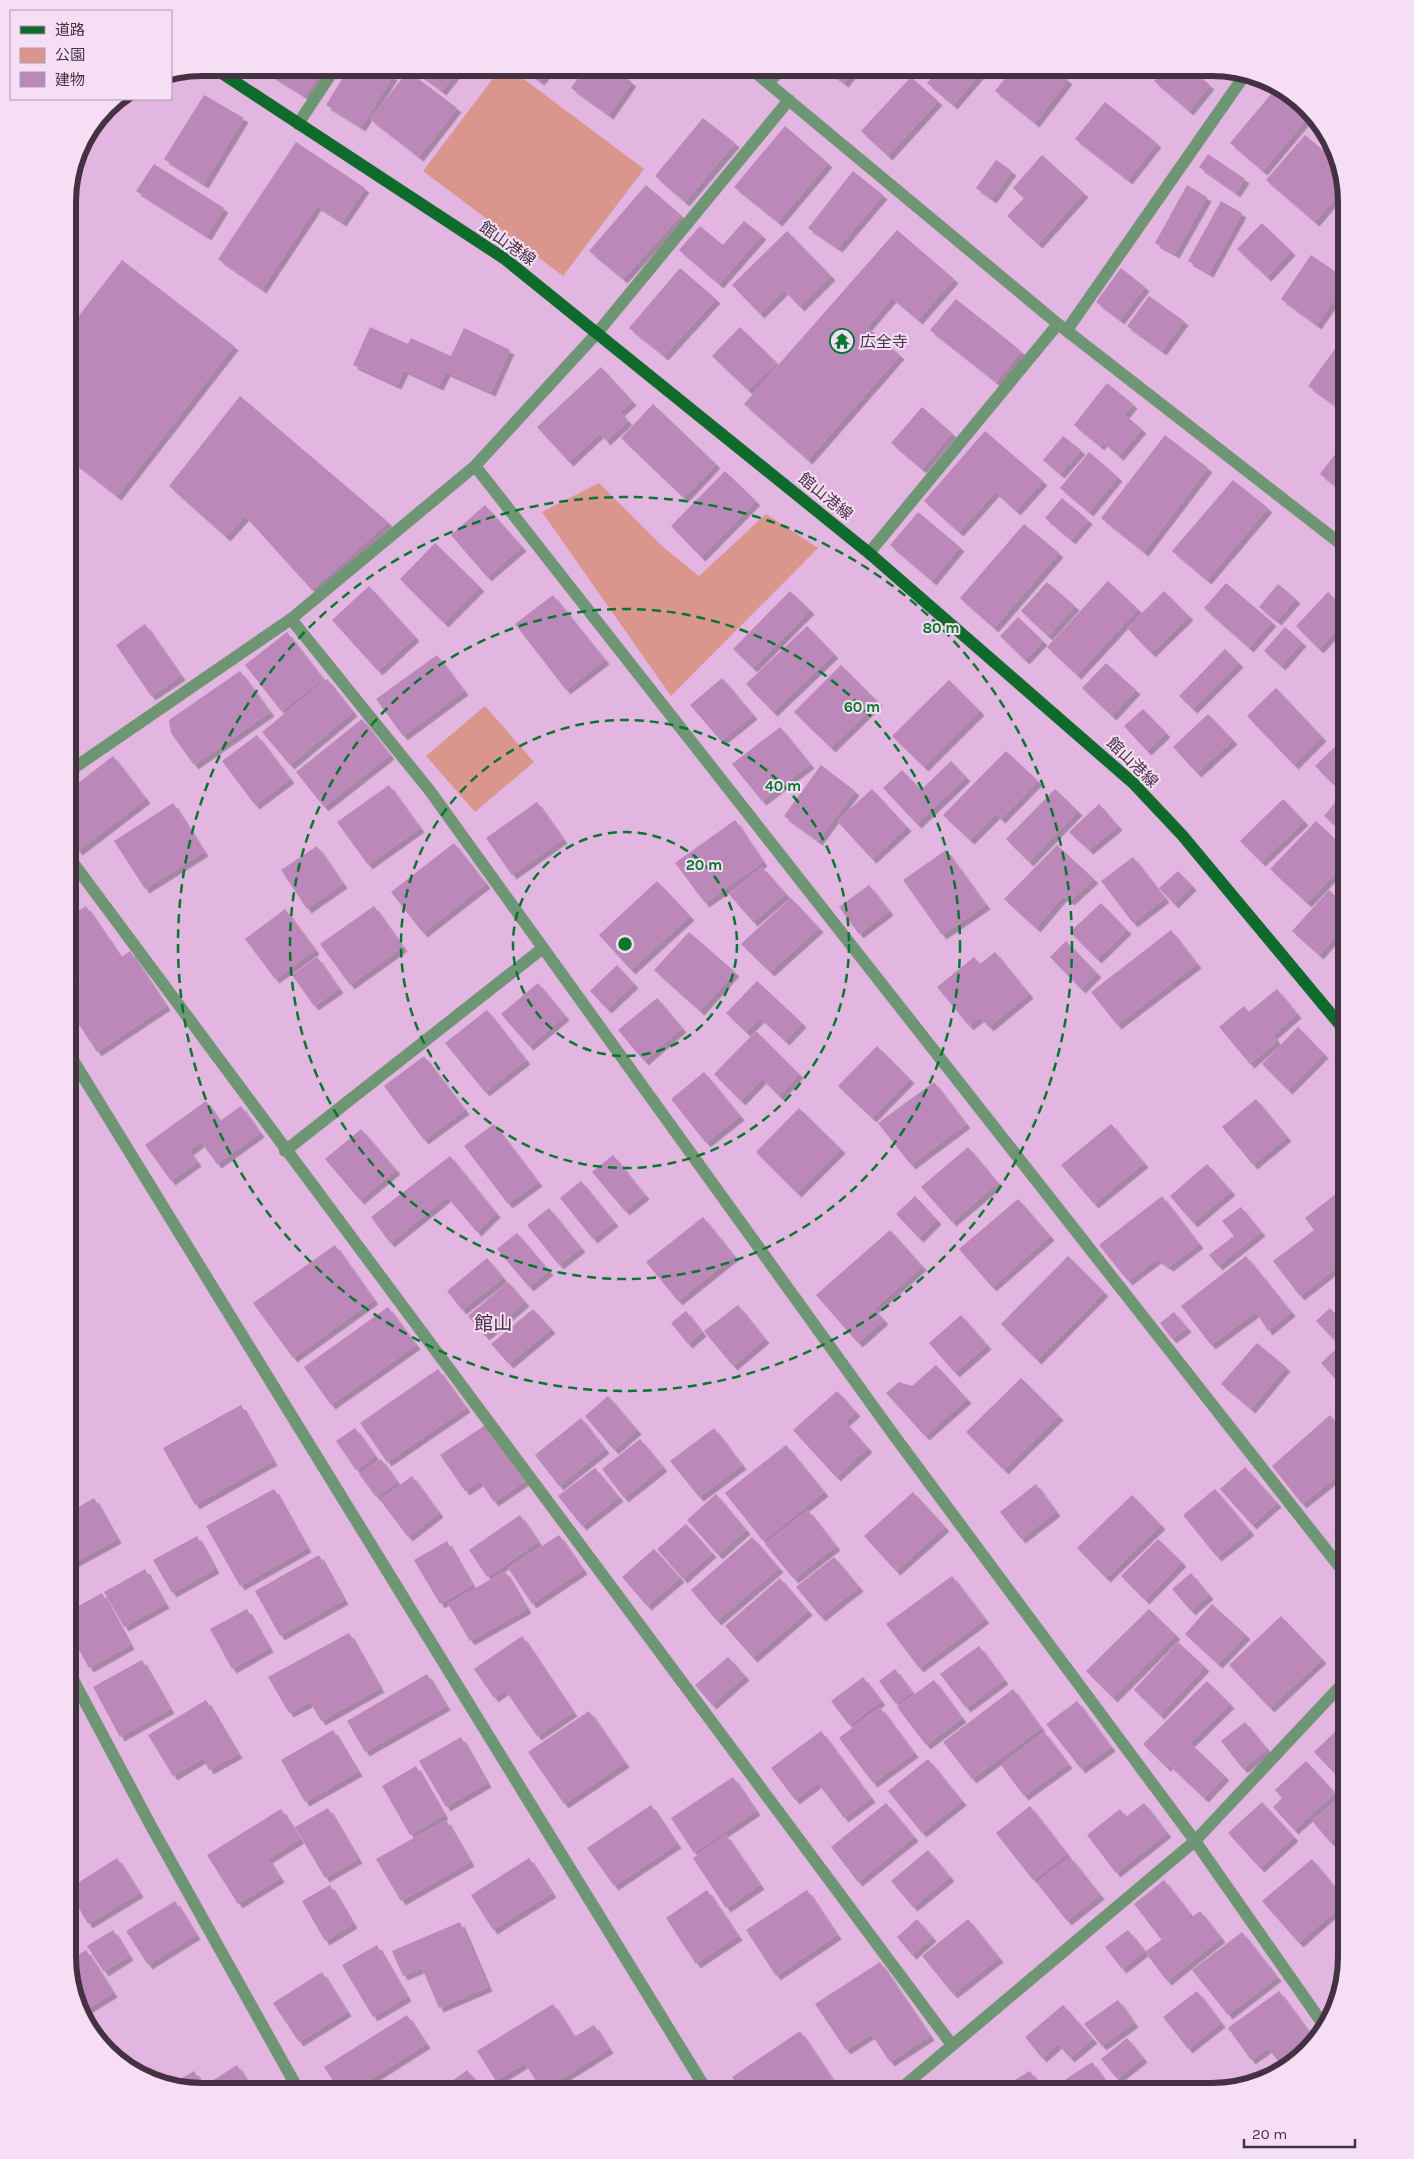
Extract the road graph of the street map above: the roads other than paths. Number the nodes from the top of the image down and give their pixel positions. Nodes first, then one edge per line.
1 (226, 76) edge
2 (330, 76) edge
3 (761, 77) edge
4 (774, 77) edge
5 (1241, 80) edge
6 (769, 83) junction
7 (790, 100) junction
8 (298, 124) junction
9 (1063, 327) junction
10 (598, 332) junction
11 (475, 466) junction
12 (1338, 542) edge
13 (869, 552) junction
14 (291, 619) junction
15 (77, 766) edge
16 (77, 868) edge
17 (543, 948) junction
18 (1338, 1022) edge
19 (77, 1066) edge
20 (285, 1151) junction
21 (1338, 1565) edge
22 (76, 1686) edge
23 (1338, 1688) edge
24 (1194, 1841) junction
25 (1321, 2021) edge
26 (952, 2045) junction
27 (294, 2082) edge
28 (702, 2082) edge
29 (908, 2083) edge

1 - 8 main road, 館山港線
2 - 8 street
3 - 6 street
4 - 6 street
5 - 9 street
6 - 7 street
7 - 9 street
7 - 10 street
8 - 10 main road, 館山港線
9 - 12 street
9 - 13 street
10 - 11 street
10 - 13 main road, 館山港線
11 - 14 street
11 - 21 street
13 - 18 main road, 館山港線
14 - 15 street
14 - 17 street
16 - 20 street
17 - 20 street
17 - 24 street
19 - 28 street
20 - 26 street
22 - 27 street
23 - 24 street
24 - 25 street
24 - 26 street
26 - 29 street

